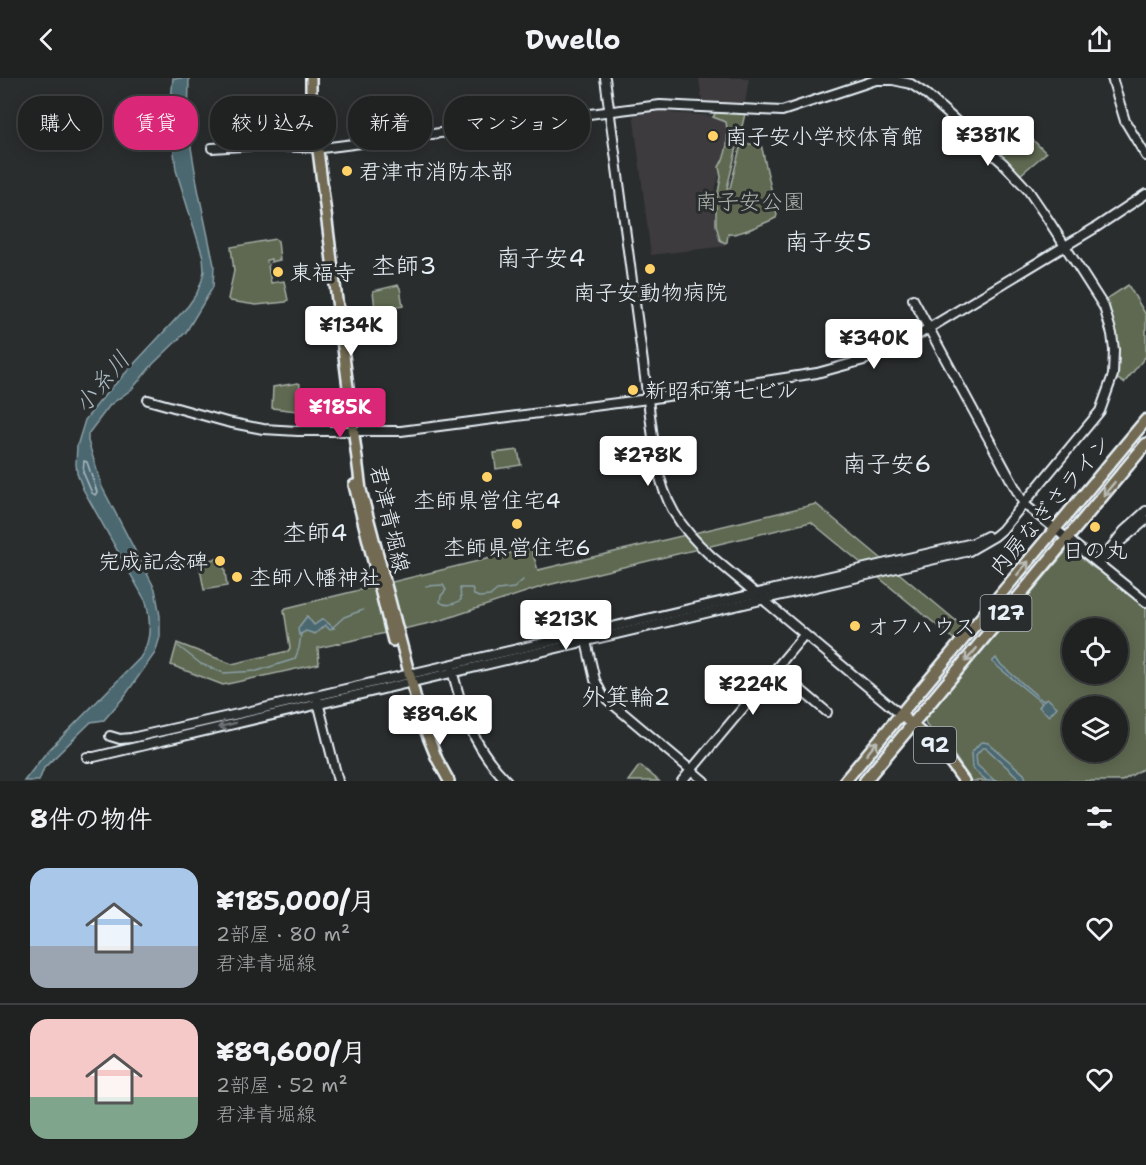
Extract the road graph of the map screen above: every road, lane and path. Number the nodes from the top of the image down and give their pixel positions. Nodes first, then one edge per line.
1 (305, 78) edge
2 (311, 78) edge
3 (605, 78) edge
4 (1112, 78) edge
5 (308, 96) edge
6 (311, 96) edge
7 (610, 111) junction
8 (336, 145) edge
9 (315, 150) edge
10 (1146, 156) edge
11 (1146, 194) edge
12 (1066, 247) junction
13 (913, 299) dead end
14 (929, 329) junction
15 (648, 399) junction
16 (148, 400) dead end
17 (1146, 420) edge
18 (350, 431) junction
19 (1146, 444) edge
20 (1024, 504) junction
21 (1146, 511) edge
22 (1146, 520) edge
23 (1056, 529) junction
24 (1068, 539) junction
25 (1099, 563) junction
26 (759, 596) junction
27 (1146, 602) edge
28 (804, 635) junction
29 (585, 637) junction
30 (452, 668) junction
31 (776, 669) junction
32 (407, 678) junction
33 (317, 700) junction
34 (827, 712) dead end
35 (900, 714) junction
36 (912, 726) junction
37 (110, 736) dead end
38 (87, 757) dead end
39 (691, 771) junction
40 (338, 781) edge
41 (443, 781) edge
42 (449, 781) edge
43 (507, 781) edge
44 (682, 781) edge
45 (704, 781) edge
46 (845, 781) edge
47 (865, 781) edge
48 (964, 781) edge

1 - 5 main road, 君津青堀線
2 - 6 main road, 君津青堀線
3 - 7 street
4 - 10 street
7 - 8 street
7 - 12 street
7 - 15 street
9 - 18 main road, 君津青堀線
11 - 12 street
12 - 14 street
12 - 20 street
13 - 14 street
14 - 15 street
14 - 20 street
15 - 18 street
15 - 26 street
16 - 18 street
17 - 23 highway, 内房なぎさライン / 127
18 - 32 main road, 君津青堀線
19 -> 24 highway, 内房なぎさライン / 127
20 - 23 street
20 - 26 street
21 - 25 street
22 - 25 street
23 - 24 street
35 -> 23 highway, 内房なぎさライン / 127
24 - 25 street
24 -> 36 highway, 内房なぎさライン / 127
25 - 27 street
26 - 28 street
26 - 29 street
28 - 31 street
28 - 35 street
29 - 30 street
29 - 39 street
30 - 32 street
30 - 43 street
31 - 34 street
31 - 39 street
32 - 33 street
32 - 41 main road, 君津青堀線
32 - 42 main road, 君津青堀線
33 - 37 street
33 -> 38 street
33 - 40 street
35 - 36 main road, 92
46 -> 35 highway, 内房なぎさライン / 127
36 - 47 highway, 内房なぎさライン / 127
36 - 48 main road, 92
39 - 44 street
39 - 45 street

